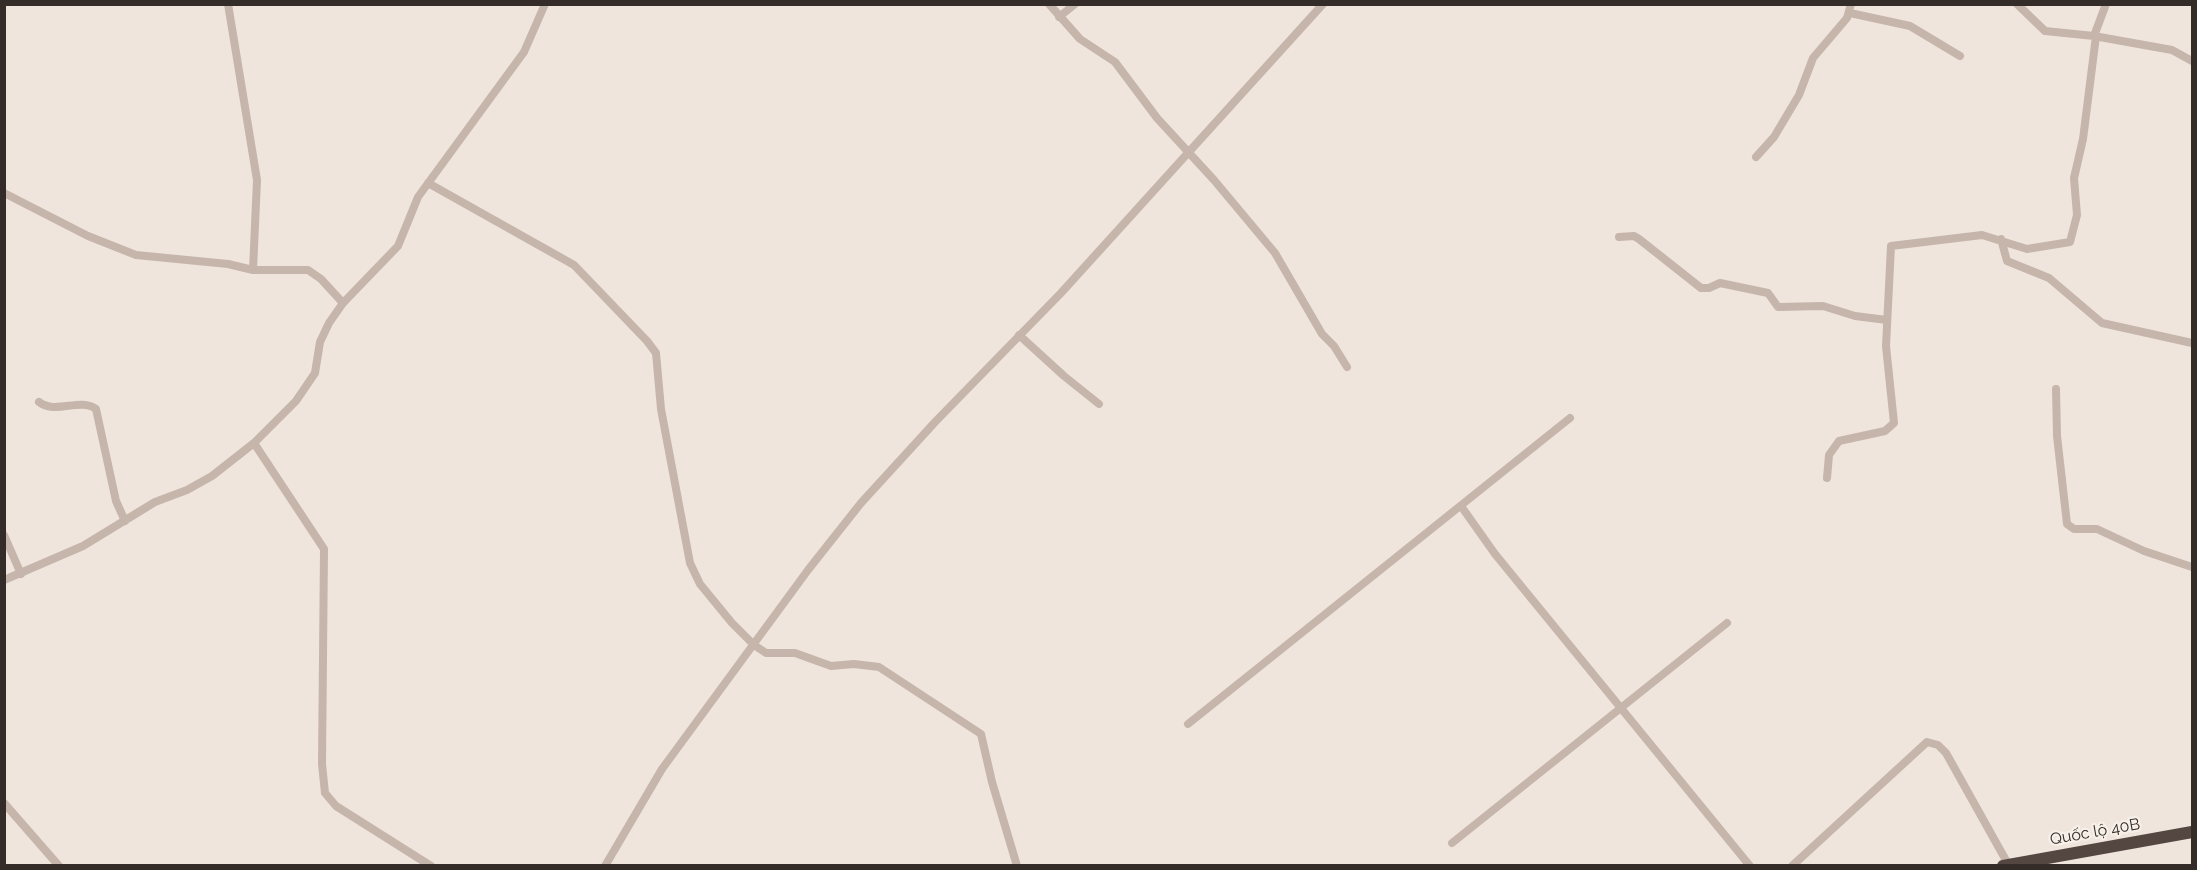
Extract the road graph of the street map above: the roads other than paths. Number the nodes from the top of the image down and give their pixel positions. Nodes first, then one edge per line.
1 (228, 4) edge
2 (545, 4) edge
3 (1049, 4) edge
4 (1075, 4) edge
5 (1323, 4) edge
6 (2017, 4) edge
7 (2106, 4) edge
8 (1850, 9) edge
9 (1059, 17) junction
10 (2095, 36) junction
11 (1960, 56) dead end
12 (2193, 61) edge
13 (1188, 153) junction
14 (1756, 157) dead end
15 (428, 183) junction
16 (4, 193) edge
17 (1619, 237) dead end
18 (2001, 239) junction
19 (253, 270) junction
20 (343, 303) junction
21 (1887, 320) junction
22 (1019, 335) junction
23 (2193, 343) edge
24 (1347, 367) dead end
25 (2056, 389) dead end
26 (39, 402) dead end
27 (1099, 404) dead end
28 (1570, 418) dead end
29 (254, 443) junction
30 (1827, 478) dead end
31 (1461, 507) junction
32 (125, 521) junction
33 (4, 535) edge
34 (2193, 567) edge
35 (21, 574) junction
36 (4, 580) edge
37 (1727, 623) dead end
38 (754, 645) junction
39 (1621, 708) junction
40 (1188, 724) dead end
41 (4, 803) edge
42 (2193, 832) edge
43 (1452, 843) dead end
44 (2005, 865) edge
45 (59, 866) edge
46 (431, 866) edge
47 (605, 866) edge
48 (1017, 866) edge
49 (1750, 866) edge
50 (1792, 866) edge

1 - 19 street
2 - 15 street
3 - 9 street
4 - 9 street
5 - 13 street
6 - 10 street
7 - 10 street
8 - 11 street
8 - 14 street
9 - 13 street
10 - 12 street
10 - 18 street
13 - 22 street
13 - 24 street
15 - 20 street
15 - 38 street
16 - 19 street
17 - 21 street
18 - 21 street
18 - 23 street
19 - 20 street
20 - 29 street
21 - 30 street
22 - 27 street
22 - 38 street
25 - 34 street
26 - 32 street
28 - 31 street
29 - 32 street
29 - 46 street
31 - 39 street
31 - 40 street
32 - 35 street
33 - 35 street
35 - 36 street
37 - 39 street
38 - 47 street
38 - 48 street
39 - 43 street
39 - 49 street
41 - 45 street
42 - 44 highway, Quốc lộ 40B
44 - 50 street

